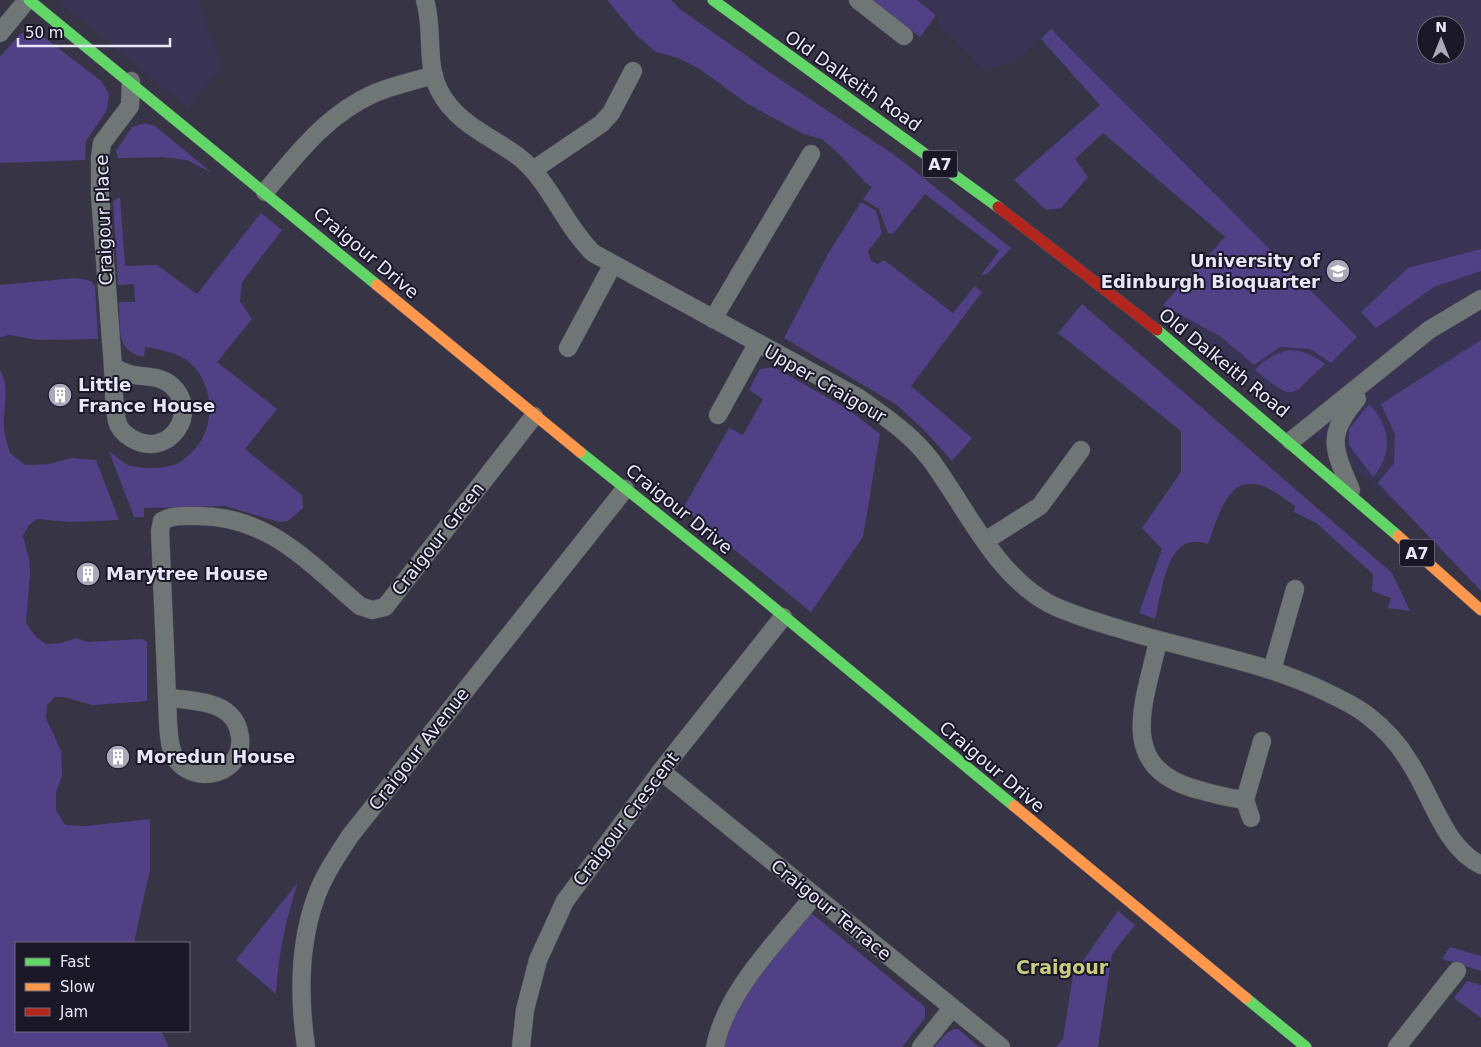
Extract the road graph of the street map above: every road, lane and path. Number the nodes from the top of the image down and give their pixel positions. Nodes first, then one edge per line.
1 (28, 0) edge
2 (425, 0) edge
3 (713, 0) edge
4 (858, 0) edge
5 (0, 34) edge
6 (904, 36) dead end
7 (633, 71) dead end
8 (434, 75) junction
9 (131, 82) junction
10 (810, 154) dead end
11 (534, 170) junction
12 (265, 192) junction
13 (612, 266) junction
14 (1481, 299) edge
15 (713, 319) junction
16 (757, 344) junction
17 (568, 348) dead end
18 (1392, 359) junction
19 (113, 367) junction
20 (718, 415) dead end
21 (534, 416) junction
22 (1291, 441) junction
23 (1081, 450) dead end
24 (625, 489) junction
25 (1353, 496) junction
26 (985, 541) junction
27 (1295, 589) dead end
28 (1481, 610) edge
29 (783, 617) junction
30 (1158, 641) junction
31 (1272, 670) junction
32 (167, 697) junction
33 (1262, 740) dead end
34 (661, 772) junction
35 (1244, 800) junction
36 (1251, 818) dead end
37 (1481, 865) edge
38 (814, 896) junction
39 (1456, 971) dead end
40 (952, 1008) junction
41 (306, 1047) edge
42 (521, 1047) edge
43 (715, 1047) edge
44 (921, 1047) edge
45 (1001, 1047) edge
46 (1306, 1047) edge
47 (1397, 1047) edge

1 - 5 street
1 - 9 street, Craigour Drive
2 - 8 street, Upper Craigour
3 - 22 street, Old Dalkeith Road / A7
4 - 6 street
7 - 11 street
8 - 11 street, Upper Craigour
8 - 12 street
9 - 12 street, Craigour Drive
9 - 19 street, Craigour Place
10 - 15 street
11 - 13 street, Upper Craigour
12 - 21 street, Craigour Drive
13 - 15 street, Upper Craigour
13 - 17 street
14 - 18 street
15 - 16 street, Upper Craigour
16 - 20 street, Upper Craigour
16 - 26 street, Upper Craigour
18 - 22 street
18 - 25 street
19 - 19 street, Craigour Place
21 - 24 street, Craigour Drive
21 - 32 street, Craigour Green
22 - 25 street, Old Dalkeith Road / A7
23 - 26 street
24 - 29 street, Craigour Drive
24 - 41 street, Craigour Avenue
25 - 28 street, Old Dalkeith Road / A7
26 - 30 street, Upper Craigour
27 - 31 street
29 - 34 street, Craigour Crescent
29 - 46 street, Craigour Drive
30 - 31 street, Upper Craigour
30 - 35 street
31 - 37 street, Upper Craigour
32 - 32 street, Craigour Green
33 - 35 street
34 - 38 street, Craigour Terrace
34 - 42 street, Craigour Crescent
35 - 36 street
38 - 40 street, Craigour Terrace
38 - 43 street
39 - 47 street
40 - 44 street
40 - 45 street, Craigour Terrace

